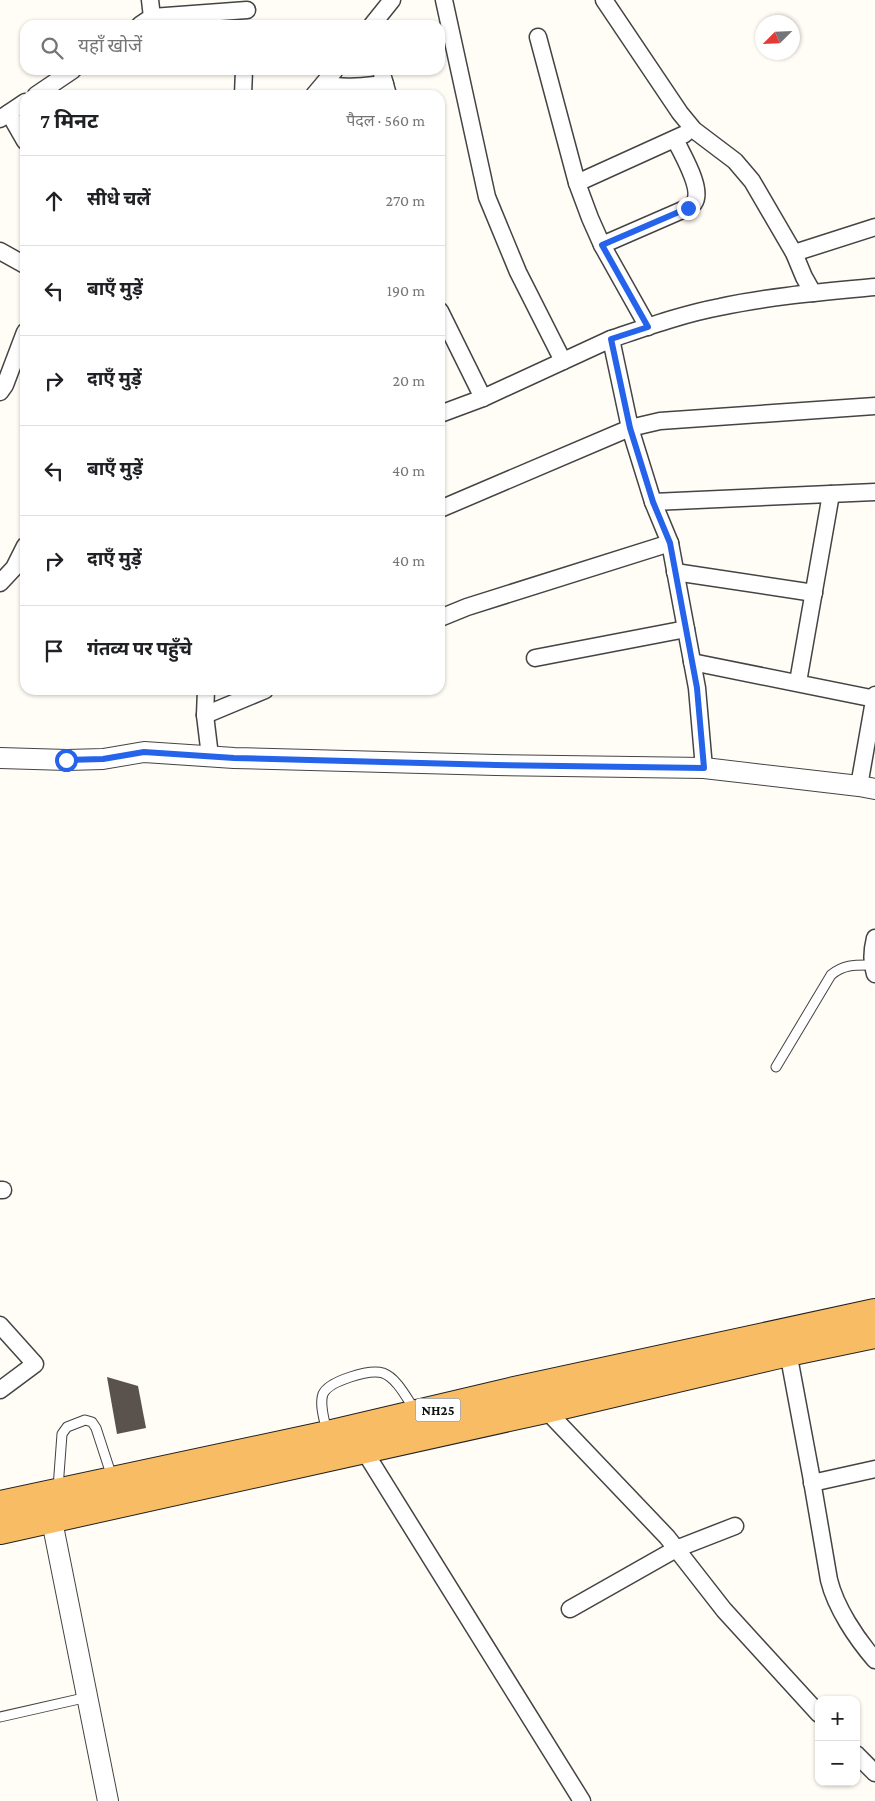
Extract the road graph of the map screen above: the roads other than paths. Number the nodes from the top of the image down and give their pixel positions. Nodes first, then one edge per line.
1 (150, 0) edge
2 (392, 0) edge
3 (444, 0) edge
4 (604, 0) edge
5 (247, 12) edge
6 (146, 20) edge
7 (157, 20) edge
8 (376, 20) edge
9 (538, 37) dead end
10 (66, 75) edge
11 (244, 75) edge
12 (331, 75) edge
13 (385, 83) edge
14 (43, 90) edge
15 (242, 90) edge
16 (318, 90) edge
17 (20, 105) edge
18 (4, 116) edge
19 (694, 130) junction
20 (20, 135) edge
21 (675, 139) junction
22 (577, 183) junction
23 (875, 227) edge
24 (602, 245) junction
25 (0, 251) edge
26 (794, 253) junction
27 (20, 262) edge
28 (875, 287) edge
29 (813, 293) junction
30 (445, 321) edge
31 (648, 327) junction
32 (611, 339) junction
33 (20, 345) edge
34 (563, 361) junction
35 (0, 392) edge
36 (483, 398) junction
37 (875, 406) edge
38 (445, 412) edge
39 (630, 428) junction
40 (875, 492) edge
41 (831, 494) junction
42 (653, 502) junction
43 (445, 507) edge
44 (670, 543) junction
45 (20, 556) edge
46 (675, 572) junction
47 (20, 577) edge
48 (0, 584) edge
49 (814, 593) junction
50 (445, 616) edge
51 (686, 629) junction
52 (535, 658) dead end
53 (692, 662) junction
54 (798, 682) junction
55 (206, 695) edge
56 (253, 695) edge
57 (875, 698) edge
58 (205, 715) junction
59 (210, 756) junction
60 (0, 758) edge
61 (704, 768) junction
62 (867, 788) edge
63 (875, 938) edge
64 (874, 969) edge
65 (776, 1067) dead end
66 (875, 1313) edge
67 (0, 1325) edge
68 (875, 1334) edge
69 (788, 1352) junction
70 (0, 1390) edge
71 (545, 1409) junction
72 (418, 1414) junction
73 (328, 1435) junction
74 (363, 1449) junction
75 (875, 1469) edge
76 (114, 1481) junction
77 (812, 1483) junction
78 (0, 1504) edge
79 (56, 1505) junction
80 (735, 1526) dead end
81 (0, 1530) edge
82 (676, 1549) junction
83 (570, 1609) dead end
84 (875, 1660) edge
85 (88, 1697) junction
86 (815, 1710) edge
87 (0, 1717) edge
88 (860, 1758) edge
89 (875, 1773) edge
90 (108, 1801) edge
91 (582, 1801) edge

1 - 6 street
2 - 8 street
3 - 34 street
4 - 19 street
5 - 7 street
9 - 22 street
10 - 14 street
11 - 15 street
12 - 16 street
13 - 16 street
17 - 18 street
18 - 20 street
19 - 21 street
19 - 26 street
21 - 22 street
21 - 24 street
22 - 24 street
23 - 26 street
24 - 31 street
25 - 27 street
26 - 29 street
28 - 29 street
29 - 31 street
30 - 36 street
31 - 32 street
32 - 34 street
32 - 39 street
33 - 35 street
34 - 36 street
36 - 38 street
37 - 39 street
39 - 42 street
39 - 43 street
40 - 41 street
41 - 42 street
41 - 49 street
42 - 44 street
44 - 46 street
44 - 50 street
45 - 48 street
46 - 49 street
46 - 51 street
47 - 48 street
49 - 54 street
51 - 52 street
51 - 53 street
53 - 54 street
53 - 61 street
54 - 57 street
55 - 58 street
56 - 58 street
57 - 62 street
58 - 59 street
59 - 60 street
59 - 61 street
61 - 62 street
63 - 64 street
64 - 65 lane
66 - 72 highway, NH25
67 - 70 street
68 - 69 highway, NH25
69 - 71 highway, NH25
69 - 77 street
71 - 74 highway, NH25
71 - 82 street
72 - 73 highway, NH25
72 - 73 lane
73 - 76 highway, NH25
74 - 79 highway, NH25
74 - 91 street
75 - 77 street
76 - 79 highway, NH25
76 - 79 lane
77 - 84 street
78 - 79 highway, NH25
79 - 81 highway, NH25
79 - 85 street
80 - 82 street
82 - 83 street
82 - 86 street
85 - 87 lane
85 - 90 street
88 - 89 street

